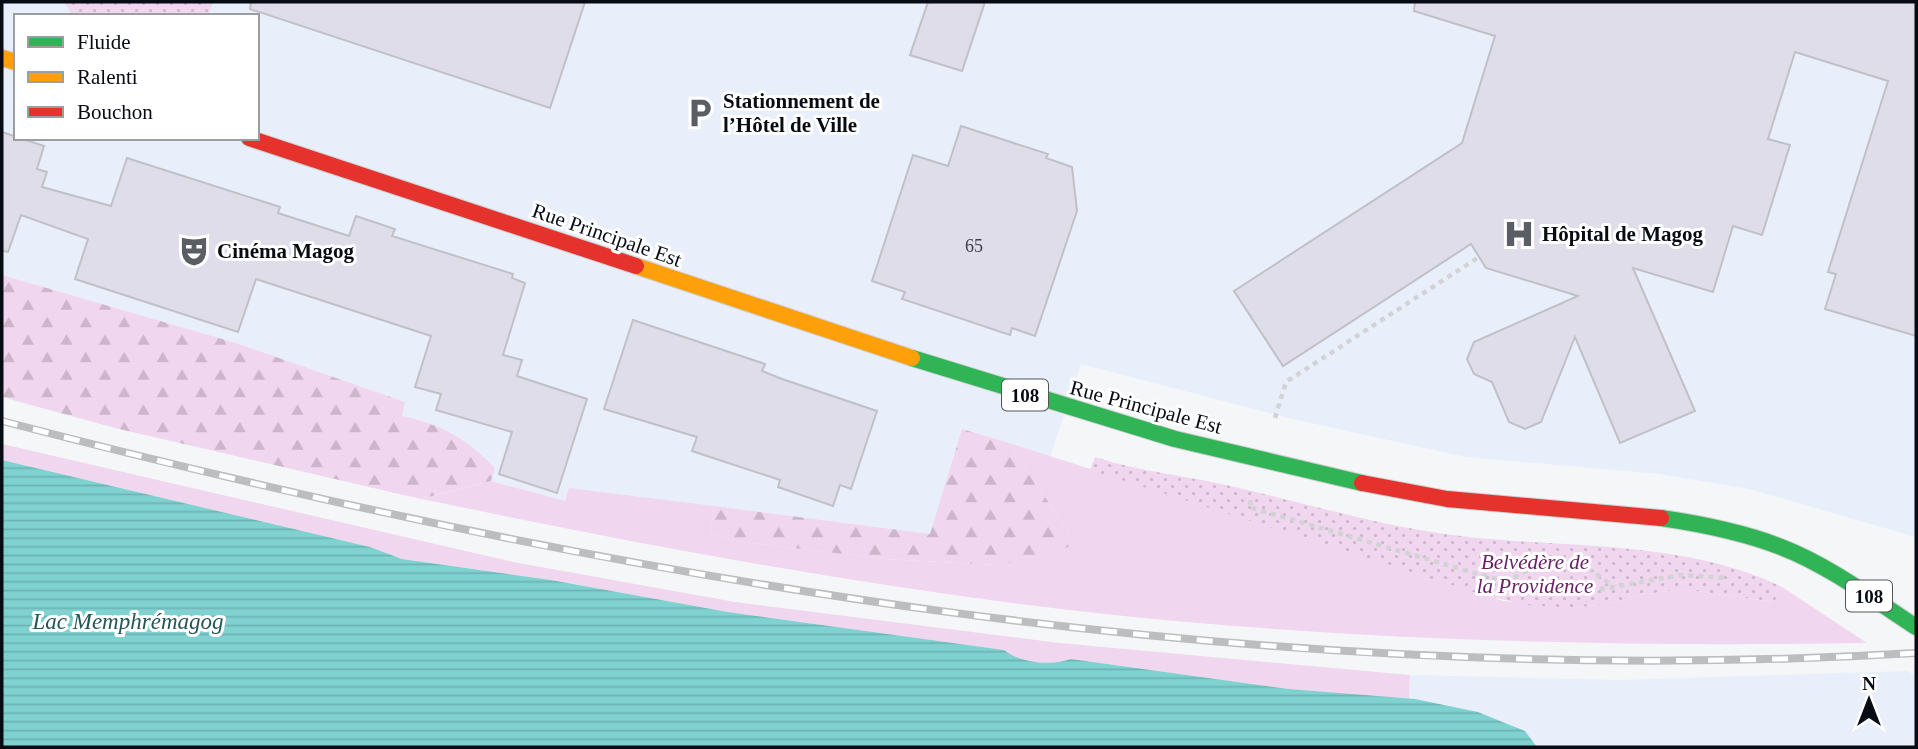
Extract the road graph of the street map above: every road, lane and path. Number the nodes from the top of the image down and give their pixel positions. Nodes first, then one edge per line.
1 (255, 140) edge
2 (1479, 257) dead end
3 (1286, 382) dead end
4 (1504, 583) dead end
5 (1614, 588) dead end
6 (1916, 627) edge

1 - 6 main road, Rue Principale Est / 108
2 - 3 path
4 - 5 path

